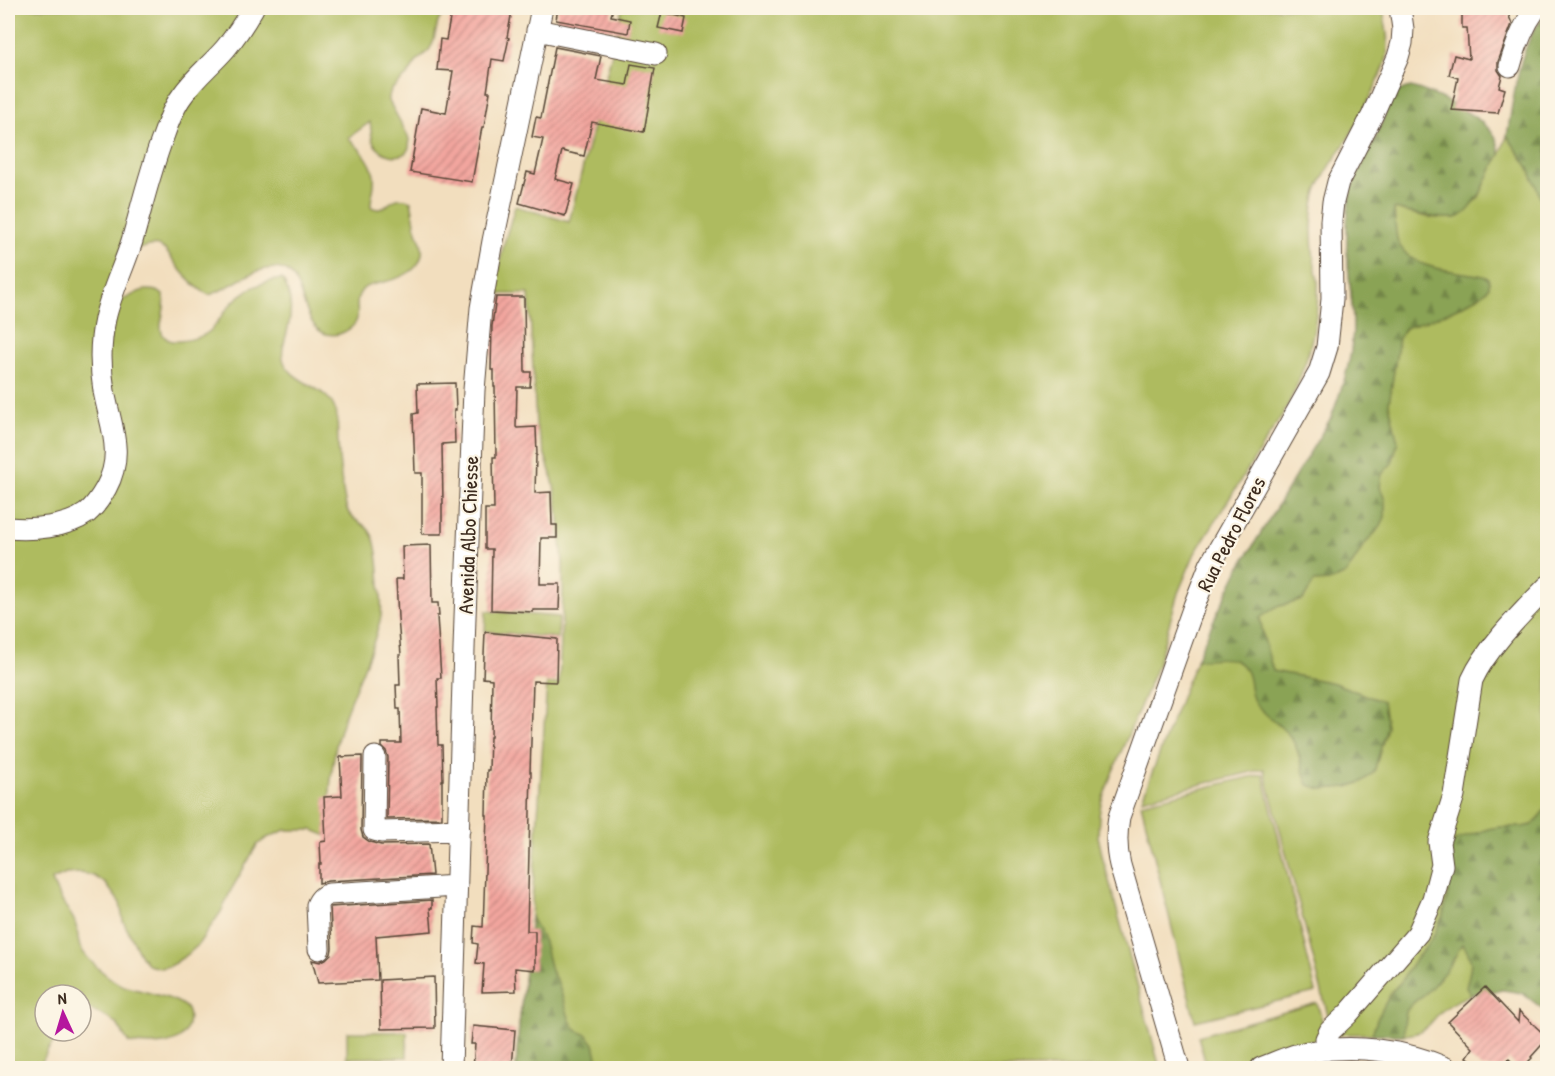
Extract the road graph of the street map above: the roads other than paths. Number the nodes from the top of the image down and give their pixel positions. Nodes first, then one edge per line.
1 (253, 8) edge
2 (542, 8) edge
3 (1400, 8) edge
4 (1536, 8) edge
5 (537, 30) junction
6 (656, 54) dead end
7 (1510, 66) dead end
8 (8, 528) edge
9 (1548, 586) edge
10 (375, 757) dead end
11 (459, 830) junction
12 (457, 886) junction
13 (319, 948) dead end
14 (1330, 1056) edge
15 (451, 1068) edge
16 (1179, 1068) edge
17 (1261, 1068) edge
18 (1446, 1068) edge

1 - 8 street
2 - 5 street, Avenida Albo Chiesse
3 - 16 street, Rua Pedro Flores
4 - 7 street
5 - 6 street
5 - 11 street, Avenida Albo Chiesse
9 - 14 street
10 - 11 street
11 - 12 street, Avenida Albo Chiesse
12 - 13 street
12 - 15 street, Avenida Albo Chiesse
14 - 17 street
14 - 18 street

